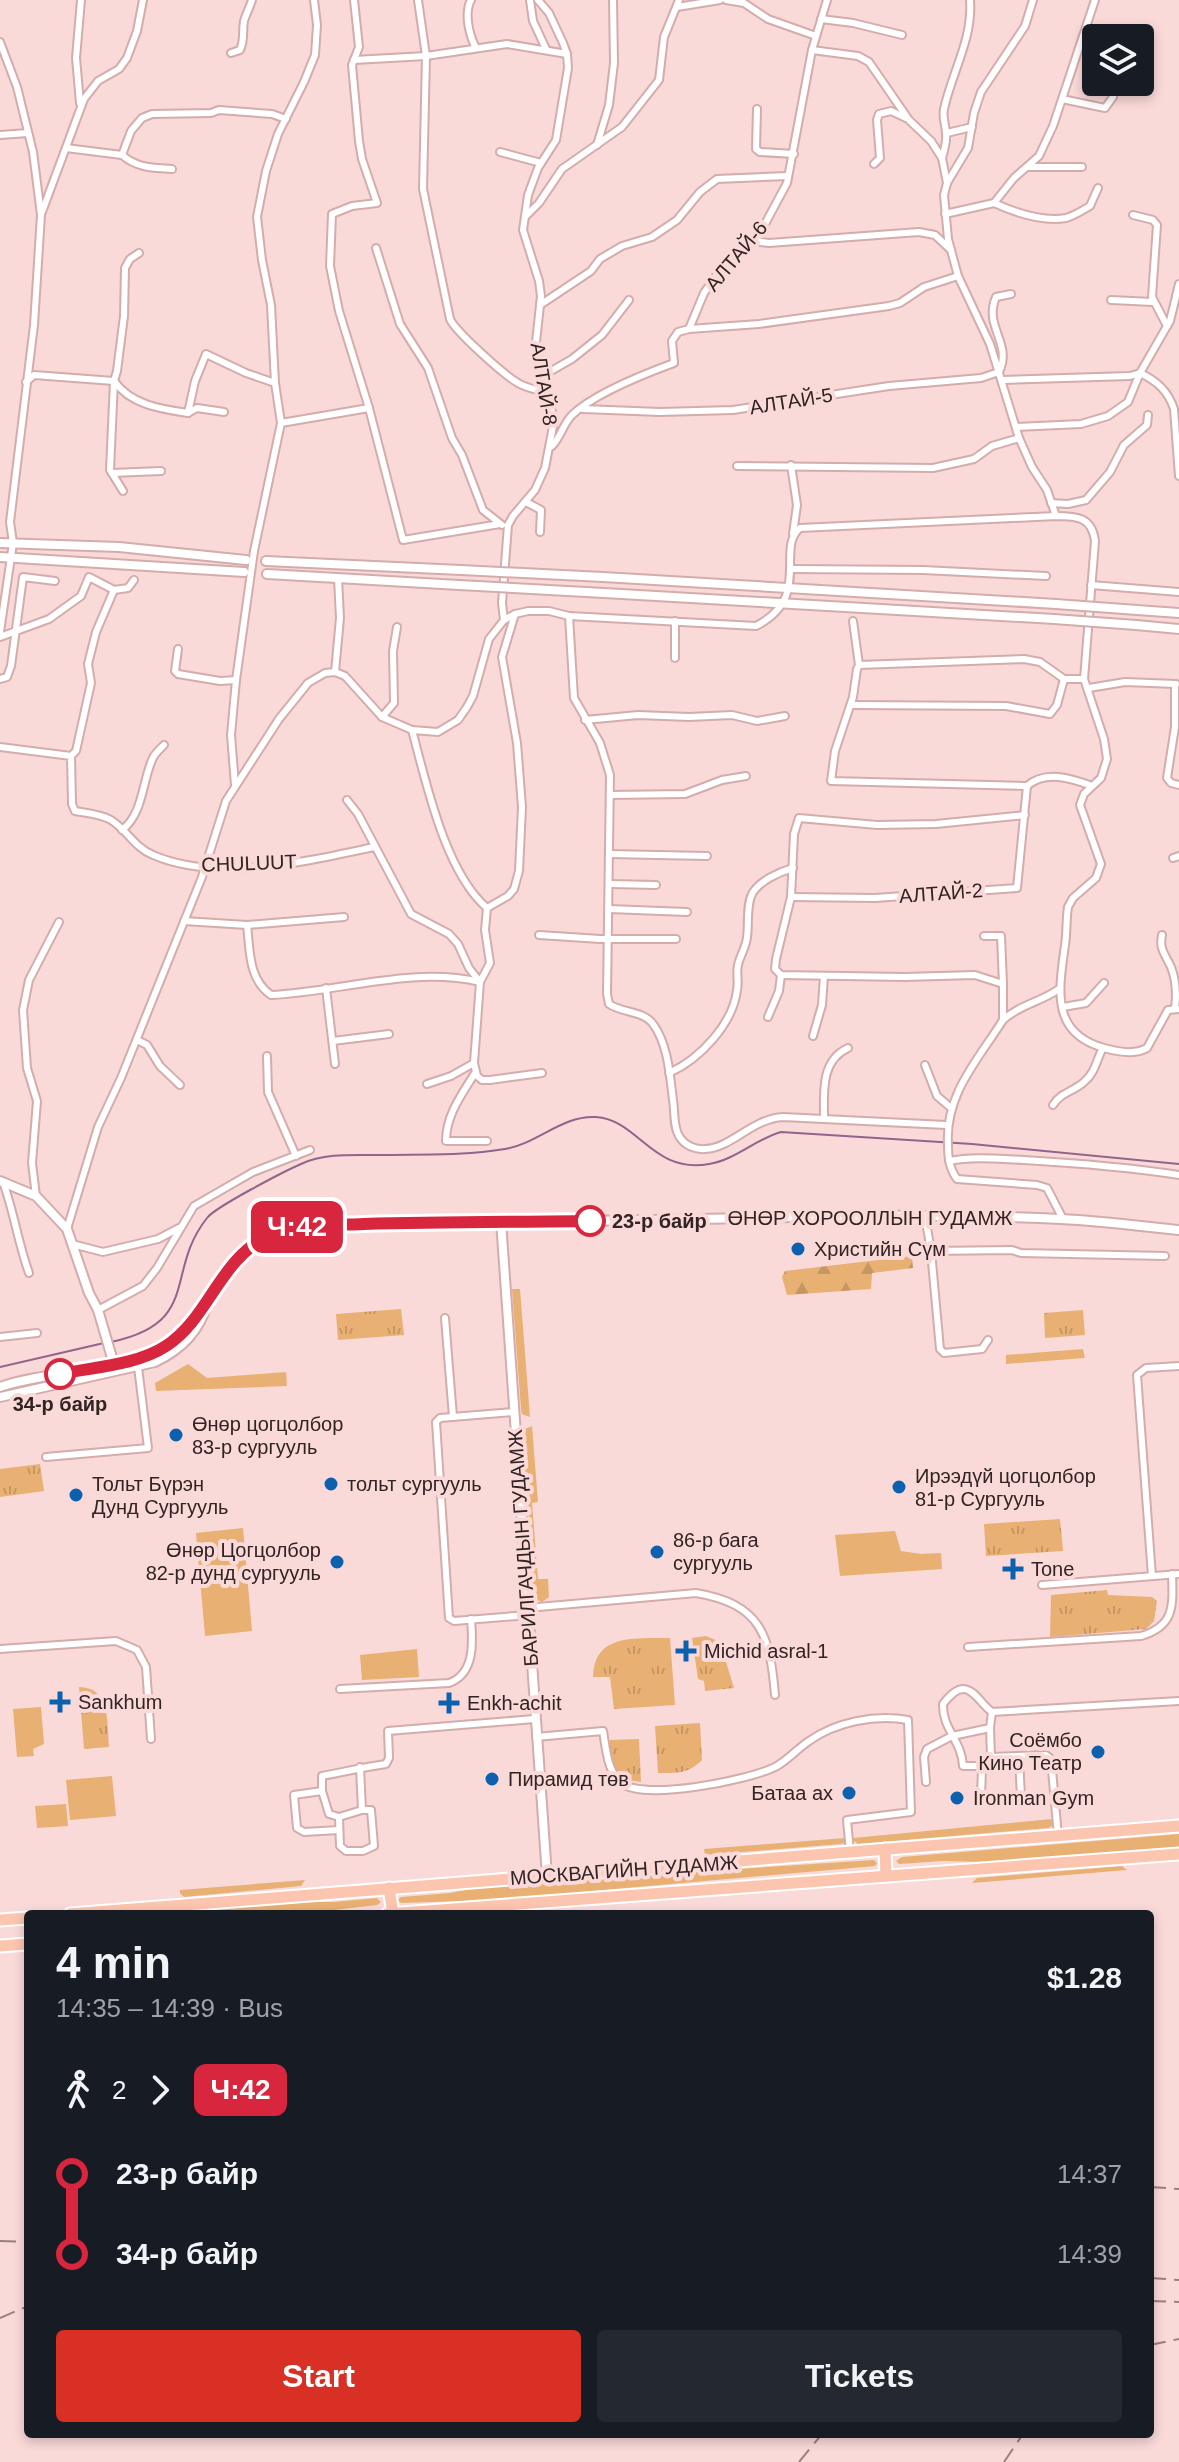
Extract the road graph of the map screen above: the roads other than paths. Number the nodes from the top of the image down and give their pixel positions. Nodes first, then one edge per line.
1 (81, 0) edge
2 (143, 0) edge
3 (252, 0) edge
4 (314, 0) edge
5 (354, 0) edge
6 (418, 0) edge
7 (471, 0) edge
8 (530, 0) edge
9 (538, 0) edge
10 (613, 0) edge
11 (723, 0) edge
12 (759, 0) edge
13 (827, 0) edge
14 (970, 0) edge
15 (1033, 0) edge
16 (1095, 0) edge
17 (678, 3) edge
18 (755, 11) junction
19 (821, 19) junction
20 (902, 35) dead end
21 (816, 36) junction
22 (0, 42) edge
23 (476, 48) junction
24 (546, 49) junction
25 (812, 50) junction
26 (231, 53) dead end
27 (567, 54) junction
28 (426, 56) junction
29 (354, 60) junction
30 (1113, 97) dead end
31 (1062, 99) junction
32 (80, 106) junction
33 (757, 109) dead end
34 (286, 119) junction
35 (909, 120) junction
36 (972, 127) junction
37 (28, 133) junction
38 (947, 133) junction
39 (0, 135) edge
40 (597, 145) junction
41 (66, 148) junction
42 (500, 152) dead end
43 (794, 154) junction
44 (122, 155) junction
45 (942, 158) junction
46 (541, 163) junction
47 (874, 164) dead end
48 (1029, 167) junction
49 (1082, 167) dead end
50 (172, 169) dead end
51 (788, 176) junction
52 (947, 183) junction
53 (1098, 188) dead end
54 (994, 203) junction
55 (945, 214) junction
56 (41, 215) junction
57 (1133, 215) dead end
58 (526, 216) junction
59 (753, 241) junction
60 (376, 248) dead end
61 (951, 250) junction
62 (139, 253) dead end
63 (958, 276) junction
64 (1179, 284) edge
65 (1011, 294) dead end
66 (629, 300) dead end
67 (1111, 300) dead end
68 (1153, 302) junction
69 (540, 305) junction
70 (1167, 326) junction
71 (1179, 327) edge
72 (689, 329) junction
73 (999, 372) junction
74 (1140, 373) junction
75 (544, 375) junction
76 (1003, 380) junction
77 (114, 381) junction
78 (26, 382) junction
79 (275, 383) junction
80 (548, 393) junction
81 (369, 408) junction
82 (580, 409) junction
83 (224, 412) dead end
84 (188, 413) junction
85 (1148, 415) dead end
86 (281, 423) junction
87 (1016, 427) junction
88 (1019, 438) junction
89 (550, 448) junction
90 (791, 465) junction
91 (737, 466) dead end
92 (161, 471) dead end
93 (112, 473) junction
94 (1179, 476) edge
95 (123, 491) dead end
96 (526, 502) junction
97 (1051, 503) junction
98 (1056, 516) junction
99 (0, 521) edge
100 (10, 522) junction
101 (500, 524) junction
102 (508, 530) junction
103 (540, 532) dead end
104 (793, 534) junction
105 (0, 543) edge
106 (13, 543) junction
107 (0, 557) edge
108 (11, 557) junction
109 (246, 560) dead end
110 (266, 561) dead end
111 (791, 569) junction
112 (244, 572) dead end
113 (267, 574) dead end
114 (1046, 576) dead end
115 (338, 578) junction
116 (134, 580) dead end
117 (55, 581) dead end
118 (1091, 585) junction
119 (789, 586) junction
120 (114, 590) junction
121 (1179, 592) edge
122 (783, 604) junction
123 (1179, 613) edge
124 (515, 614) junction
125 (569, 616) junction
126 (504, 620) junction
127 (675, 621) junction
128 (853, 621) dead end
129 (397, 627) dead end
130 (1179, 629) edge
131 (16, 632) junction
132 (0, 635) edge
133 (178, 649) dead end
134 (675, 658) dead end
135 (859, 665) junction
136 (335, 672) junction
137 (0, 679) edge
138 (1064, 679) junction
139 (1084, 679) junction
140 (236, 680) junction
141 (1177, 684) edge
142 (1089, 688) junction
143 (851, 705) junction
144 (785, 716) dead end
145 (382, 717) junction
146 (585, 720) junction
147 (412, 730) junction
148 (164, 745) dead end
149 (0, 747) edge
150 (71, 756) junction
151 (746, 776) dead end
152 (235, 785) junction
153 (1179, 785) edge
154 (1027, 786) junction
155 (1092, 786) junction
156 (610, 795) junction
157 (347, 800) dead end
158 (1025, 815) junction
159 (122, 830) junction
160 (374, 847) junction
161 (609, 854) junction
162 (707, 856) dead end
163 (205, 867) junction
164 (793, 868) junction
165 (610, 884) junction
166 (656, 885) dead end
167 (791, 897) junction
168 (487, 908) junction
169 (609, 909) junction
170 (687, 912) dead end
171 (344, 917) dead end
172 (184, 921) junction
173 (59, 922) dead end
174 (247, 925) junction
175 (539, 935) dead end
176 (1162, 935) dead end
177 (984, 936) dead end
178 (609, 937) junction
179 (676, 939) dead end
180 (781, 975) junction
181 (824, 976) junction
182 (480, 982) junction
183 (1104, 983) dead end
184 (1003, 984) junction
185 (326, 988) junction
186 (1059, 989) junction
187 (1063, 1007) junction
188 (1177, 1008) edge
189 (768, 1017) dead end
190 (1003, 1020) junction
191 (389, 1034) dead end
192 (813, 1036) dead end
193 (137, 1040) junction
194 (333, 1041) junction
195 (848, 1048) dead end
196 (1103, 1048) junction
197 (267, 1056) dead end
198 (474, 1063) junction
199 (335, 1064) dead end
200 (925, 1065) dead end
201 (475, 1073) junction
202 (542, 1073) dead end
203 (669, 1073) junction
204 (427, 1084) dead end
205 (180, 1085) dead end
206 (1053, 1105) dead end
207 (950, 1107) junction
208 (824, 1119) junction
209 (946, 1125) junction
210 (487, 1141) dead end
211 (310, 1150) dead end
212 (296, 1156) junction
213 (949, 1159) junction
214 (1179, 1175) edge
215 (1, 1182) edge
216 (36, 1196) junction
217 (925, 1216) junction
218 (1063, 1219) junction
219 (501, 1221) junction
220 (182, 1227) junction
221 (67, 1229) junction
222 (1179, 1230) edge
223 (72, 1244) junction
224 (931, 1251) junction
225 (1165, 1256) dead end
226 (29, 1273) dead end
227 (208, 1301) junction
228 (98, 1310) junction
229 (445, 1318) dead end
230 (37, 1333) dead end
231 (0, 1337) edge
232 (988, 1340) dead end
233 (1179, 1366) edge
234 (138, 1367) junction
235 (115, 1368) junction
236 (0, 1387) edge
237 (0, 1397) edge
238 (514, 1412) junction
239 (453, 1417) junction
240 (46, 1457) dead end
241 (1175, 1574) edge
242 (1152, 1576) junction
243 (1042, 1585) dead end
244 (527, 1612) junction
245 (471, 1619) junction
246 (968, 1647) dead end
247 (0, 1649) edge
248 (340, 1689) dead end
249 (775, 1695) dead end
250 (1179, 1701) edge
251 (992, 1712) junction
252 (534, 1719) junction
253 (990, 1728) junction
254 (952, 1736) junction
255 (536, 1737) junction
256 (151, 1739) dead end
257 (1019, 1756) junction
258 (991, 1757) junction
259 (979, 1766) junction
260 (360, 1767) junction
261 (926, 1782) dead end
262 (322, 1791) junction
263 (362, 1810) junction
264 (339, 1817) junction
265 (1179, 1826) edge
266 (339, 1830) junction
267 (1058, 1836) junction
268 (885, 1849) junction
269 (850, 1852) junction
270 (1179, 1854) edge
271 (547, 1876) junction
272 (886, 1876) junction
273 (389, 1888) junction
274 (119, 1910) edge
275 (390, 1910) edge
276 (442, 1910) edge
277 (24, 1918) edge
278 (0, 1920) edge
279 (24, 1944) edge
280 (0, 1946) edge

1 - 32 street
2 - 32 street
3 - 26 street
4 - 34 street
5 - 29 street
6 - 28 street
7 - 23 street
8 - 24 street
9 - 27 street
10 - 40 street
11 - 17 street
11 - 18 street
12 - 18 street
13 - 19 street
14 - 38 street
15 - 36 street
16 - 31 street
17 - 40 street
18 - 21 street
19 - 20 street
19 - 21 street
21 - 25 street, АЛТАЙ-6
22 - 37 street
23 - 24 street
23 - 28 street
24 - 27 street
25 - 35 street
25 - 43 street, АЛТАЙ-6
27 - 46 street
28 - 29 street
28 - 80 street
29 - 81 street
30 - 31 street
31 - 48 street
32 - 41 street
33 - 43 street
34 - 44 street
34 - 79 street
35 - 45 street
35 - 47 street
36 - 38 street
36 - 52 street
37 - 39 street
37 - 56 street
38 - 45 street
40 - 58 street
41 - 44 street
41 - 56 street
42 - 46 street
43 - 51 street, АЛТАЙ-6
44 - 50 street
45 - 52 street
46 - 58 street
48 - 49 street
48 - 54 street
51 - 59 street, АЛТАЙ-6
51 - 69 street
52 - 55 street
53 - 54 street
54 - 55 street
55 - 61 street
56 - 78 street
57 - 68 street
58 - 69 street, АЛТАЙ-8
59 - 61 street
59 - 72 street, АЛТАЙ-6
60 - 101 street
61 - 63 street
62 - 77 street
63 - 72 street
63 - 73 street
64 - 70 street
65 - 73 street
66 - 75 street
67 - 68 street
68 - 70 street
69 - 75 street, АЛТАЙ-8
70 - 71 street
70 - 74 street
72 - 82 street, АЛТАЙ-6
73 - 76 street
73 - 82 street, АЛТАЙ-5
74 - 76 street
74 - 87 street
74 - 94 street
75 - 80 street, АЛТАЙ-8
76 - 87 street
77 - 78 street
77 - 84 street
77 - 93 street
78 - 100 street
79 - 84 street
79 - 86 street
80 - 89 street, АЛТАЙ-8
81 - 86 street
81 - 101 street
82 - 89 street, АЛТАЙ-6
83 - 84 street
85 - 97 street
86 - 140 street
87 - 88 street
88 - 90 street
88 - 97 street
89 - 96 street, АЛТАЙ-8
90 - 91 street
90 - 104 street
92 - 93 street
93 - 95 street
96 - 102 street, АЛТАЙ-8
96 - 103 street
97 - 98 street
98 - 104 street
98 - 118 street
99 - 100 street
100 - 106 street
101 - 102 street
102 - 126 street, АЛТАЙ-8
104 - 111 street
105 - 106 main road
106 - 108 street
106 - 109 main road
107 - 108 main road
108 - 112 main road
108 - 132 street
110 - 119 main road, bridge
111 - 114 street
111 - 119 street
113 - 115 main road
115 - 122 main road, bridge
115 - 136 street
116 - 120 street
117 - 131 street
118 - 121 street
118 - 139 street
119 - 122 street
119 - 123 main road, bridge
120 - 131 street
120 - 150 street
122 - 127 street
122 - 130 main road, bridge
124 - 125 street
124 - 126 street
124 - 168 street
125 - 127 street
125 - 146 street
126 - 147 street
127 - 134 street
128 - 135 street
129 - 145 street
131 - 132 street
131 - 137 street
133 - 140 street
135 - 138 street
135 - 143 street
136 - 145 street
136 - 152 street
138 - 139 street
138 - 143 street
139 - 142 street
140 - 152 street
141 - 142 street
141 - 153 street
142 - 155 street
143 - 154 street
144 - 146 street
145 - 147 street
146 - 156 street
147 - 168 street
148 - 159 street
149 - 150 street
150 - 159 street, CHULUUT
151 - 156 street
152 - 163 street
154 - 155 street
154 - 158 street, АЛТАЙ-2
155 - 186 street
156 - 161 street
157 - 160 street
158 - 164 street
158 - 167 street, АЛТАЙ-2
159 - 163 street, CHULUUT
160 - 163 street, CHULUUT
160 - 182 street
161 - 162 street
161 - 165 street
163 - 172 street
164 - 167 street
164 - 203 street
165 - 166 street
165 - 169 street
167 - 180 street
168 - 182 street
169 - 170 street
169 - 178 street
171 - 174 street
172 - 174 street
172 - 193 street
173 - 216 street
174 - 185 street
175 - 178 street
176 - 188 street
177 - 184 street
178 - 179 street
178 - 203 street
180 - 181 street
180 - 189 street
181 - 184 street
181 - 192 street
182 - 185 street
182 - 198 street
183 - 187 street
184 - 190 street
185 - 194 street
186 - 187 street
186 - 190 street
187 - 196 street
188 - 196 street
190 - 207 street
191 - 194 street
193 - 205 street
193 - 221 street
194 - 199 street
195 - 208 street
196 - 206 street
197 - 212 street
198 - 201 street
198 - 204 street
200 - 207 street
201 - 202 street
201 - 210 street
203 - 208 street
207 - 209 street
208 - 209 street
209 - 213 street
211 - 212 street
212 - 220 street
213 - 214 street
213 - 218 street
215 - 216 main road
215 - 226 street
216 - 221 main road
217 - 218 main road, ӨНӨР ХОРООЛЛЫН ГУДАМЖ
217 - 219 main road, ӨНӨР ХОРООЛЛЫН ГУДАМЖ
217 - 224 street
218 - 222 main road, ӨНӨР ХОРООЛЛЫН ГУДАМЖ
219 - 227 main road, ӨНӨР ХОРООЛЛЫН ГУДАМЖ
219 - 238 main road, БАРИЛГАЧДЫН ГУДАМЖ
220 - 223 street
220 - 228 street
221 - 223 main road
223 - 228 main road
224 - 225 street
224 - 232 street
227 - 234 main road, ӨНӨР ХОРООЛЛЫН ГУДАМЖ
227 - 235 main road, ӨНӨР ХОРООЛЛЫН ГУДАМЖ
228 - 235 main road
229 - 239 street
230 - 231 street
233 - 242 street
234 - 235 main road, ӨНӨР ХОРООЛЛЫН ГУДАМЖ
234 - 240 street
235 - 236 main road, ӨНӨР ХОРООЛЛЫН ГУДАМЖ
235 - 237 main road, ӨНӨР ХОРООЛЛЫН ГУДАМЖ
238 - 239 street
238 - 244 main road, БАРИЛГАЧДЫН ГУДАМЖ
239 - 245 street
241 - 242 street
241 - 246 street
242 - 243 street
244 - 245 street
244 - 249 street
244 - 252 main road, БАРИЛГАЧДЫН ГУДАМЖ
245 - 248 street
247 - 256 street
250 - 251 street
251 - 253 street
251 - 254 street
252 - 255 main road, БАРИЛГАЧДЫН ГУДАМЖ
252 - 260 street
253 - 254 street
253 - 258 street
254 - 259 street
254 - 261 street
255 - 269 street
255 - 271 main road, БАРИЛГАЧДЫН ГУДАМЖ
257 - 258 street
257 - 259 street
257 - 267 street
258 - 259 street
260 - 262 street
260 - 263 street
262 - 264 street
262 - 266 street
263 - 264 street
263 - 266 street
264 - 266 street
265 - 267 highway, МОСКВАГИЙН ГУДАМЖ
267 - 268 highway, МОСКВАГИЙН ГУДАМЖ
268 - 269 highway, МОСКВАГИЙН ГУДАМЖ
268 - 272 highway
269 - 271 highway, МОСКВАГИЙН ГУДАМЖ
270 - 272 highway, МОСКВАГИЙН ГУДАМЖ
271 - 273 highway, МОСКВАГИЙН ГУДАМЖ
272 - 276 highway, МОСКВАГИЙН ГУДАМЖ
273 - 274 highway, МОСКВАГИЙН ГУДАМЖ
273 - 275 highway
277 - 278 highway
279 - 280 highway

